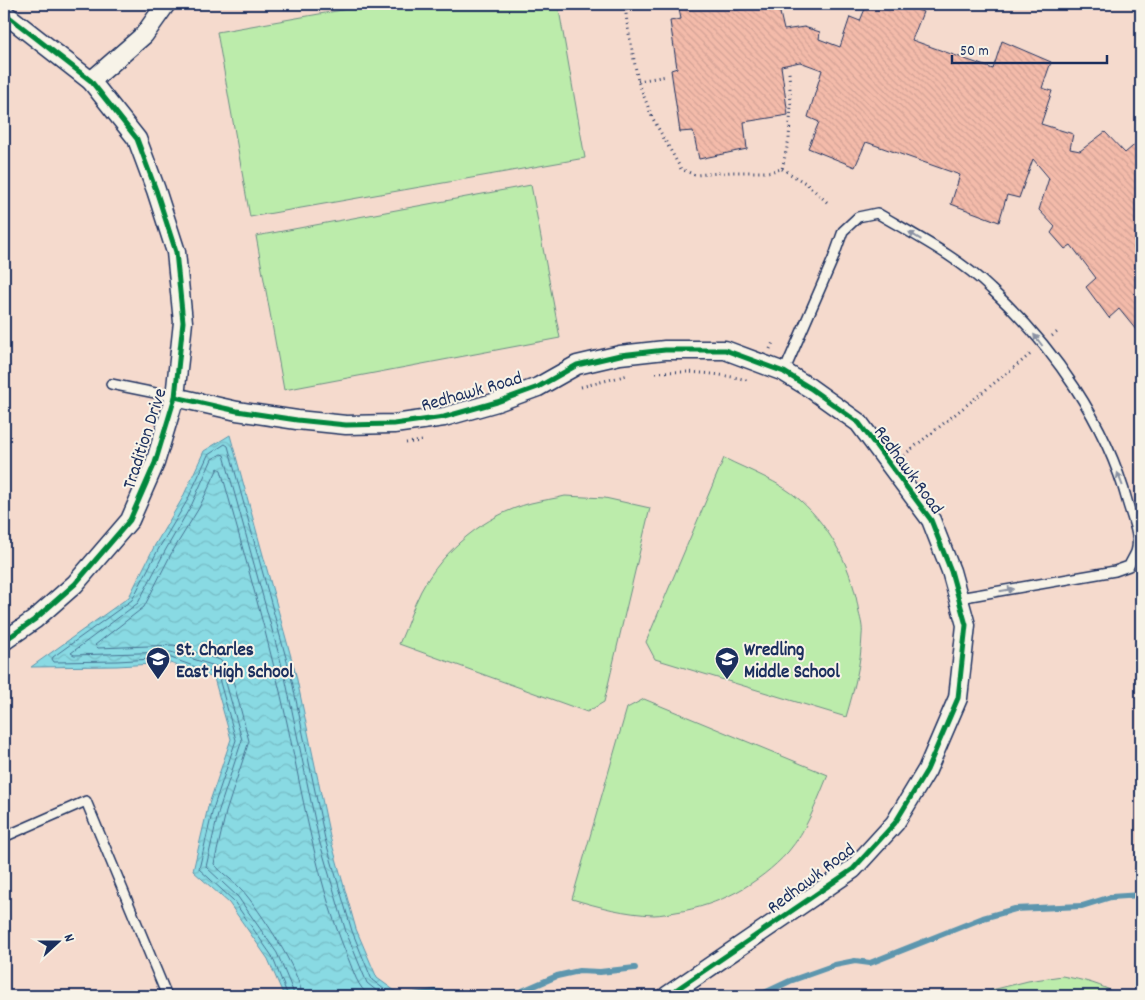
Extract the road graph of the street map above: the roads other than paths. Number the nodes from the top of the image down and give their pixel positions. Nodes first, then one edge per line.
1 (166, 4) edge
2 (4, 14) edge
3 (91, 81) junction
4 (784, 372) junction
5 (111, 384) dead end
6 (175, 397) junction
7 (960, 598) junction
8 (4, 641) edge
9 (4, 837) edge
10 (167, 996) edge
11 (667, 996) edge

1 - 3 street
2 - 3 street, Tradition Drive
3 - 6 street, Tradition Drive
4 - 6 street, Redhawk Road
4 - 7 street, Redhawk Road
7 -> 4 lane
5 - 6 lane
6 - 8 street, Tradition Drive
7 - 11 street, Redhawk Road
9 - 10 lane

